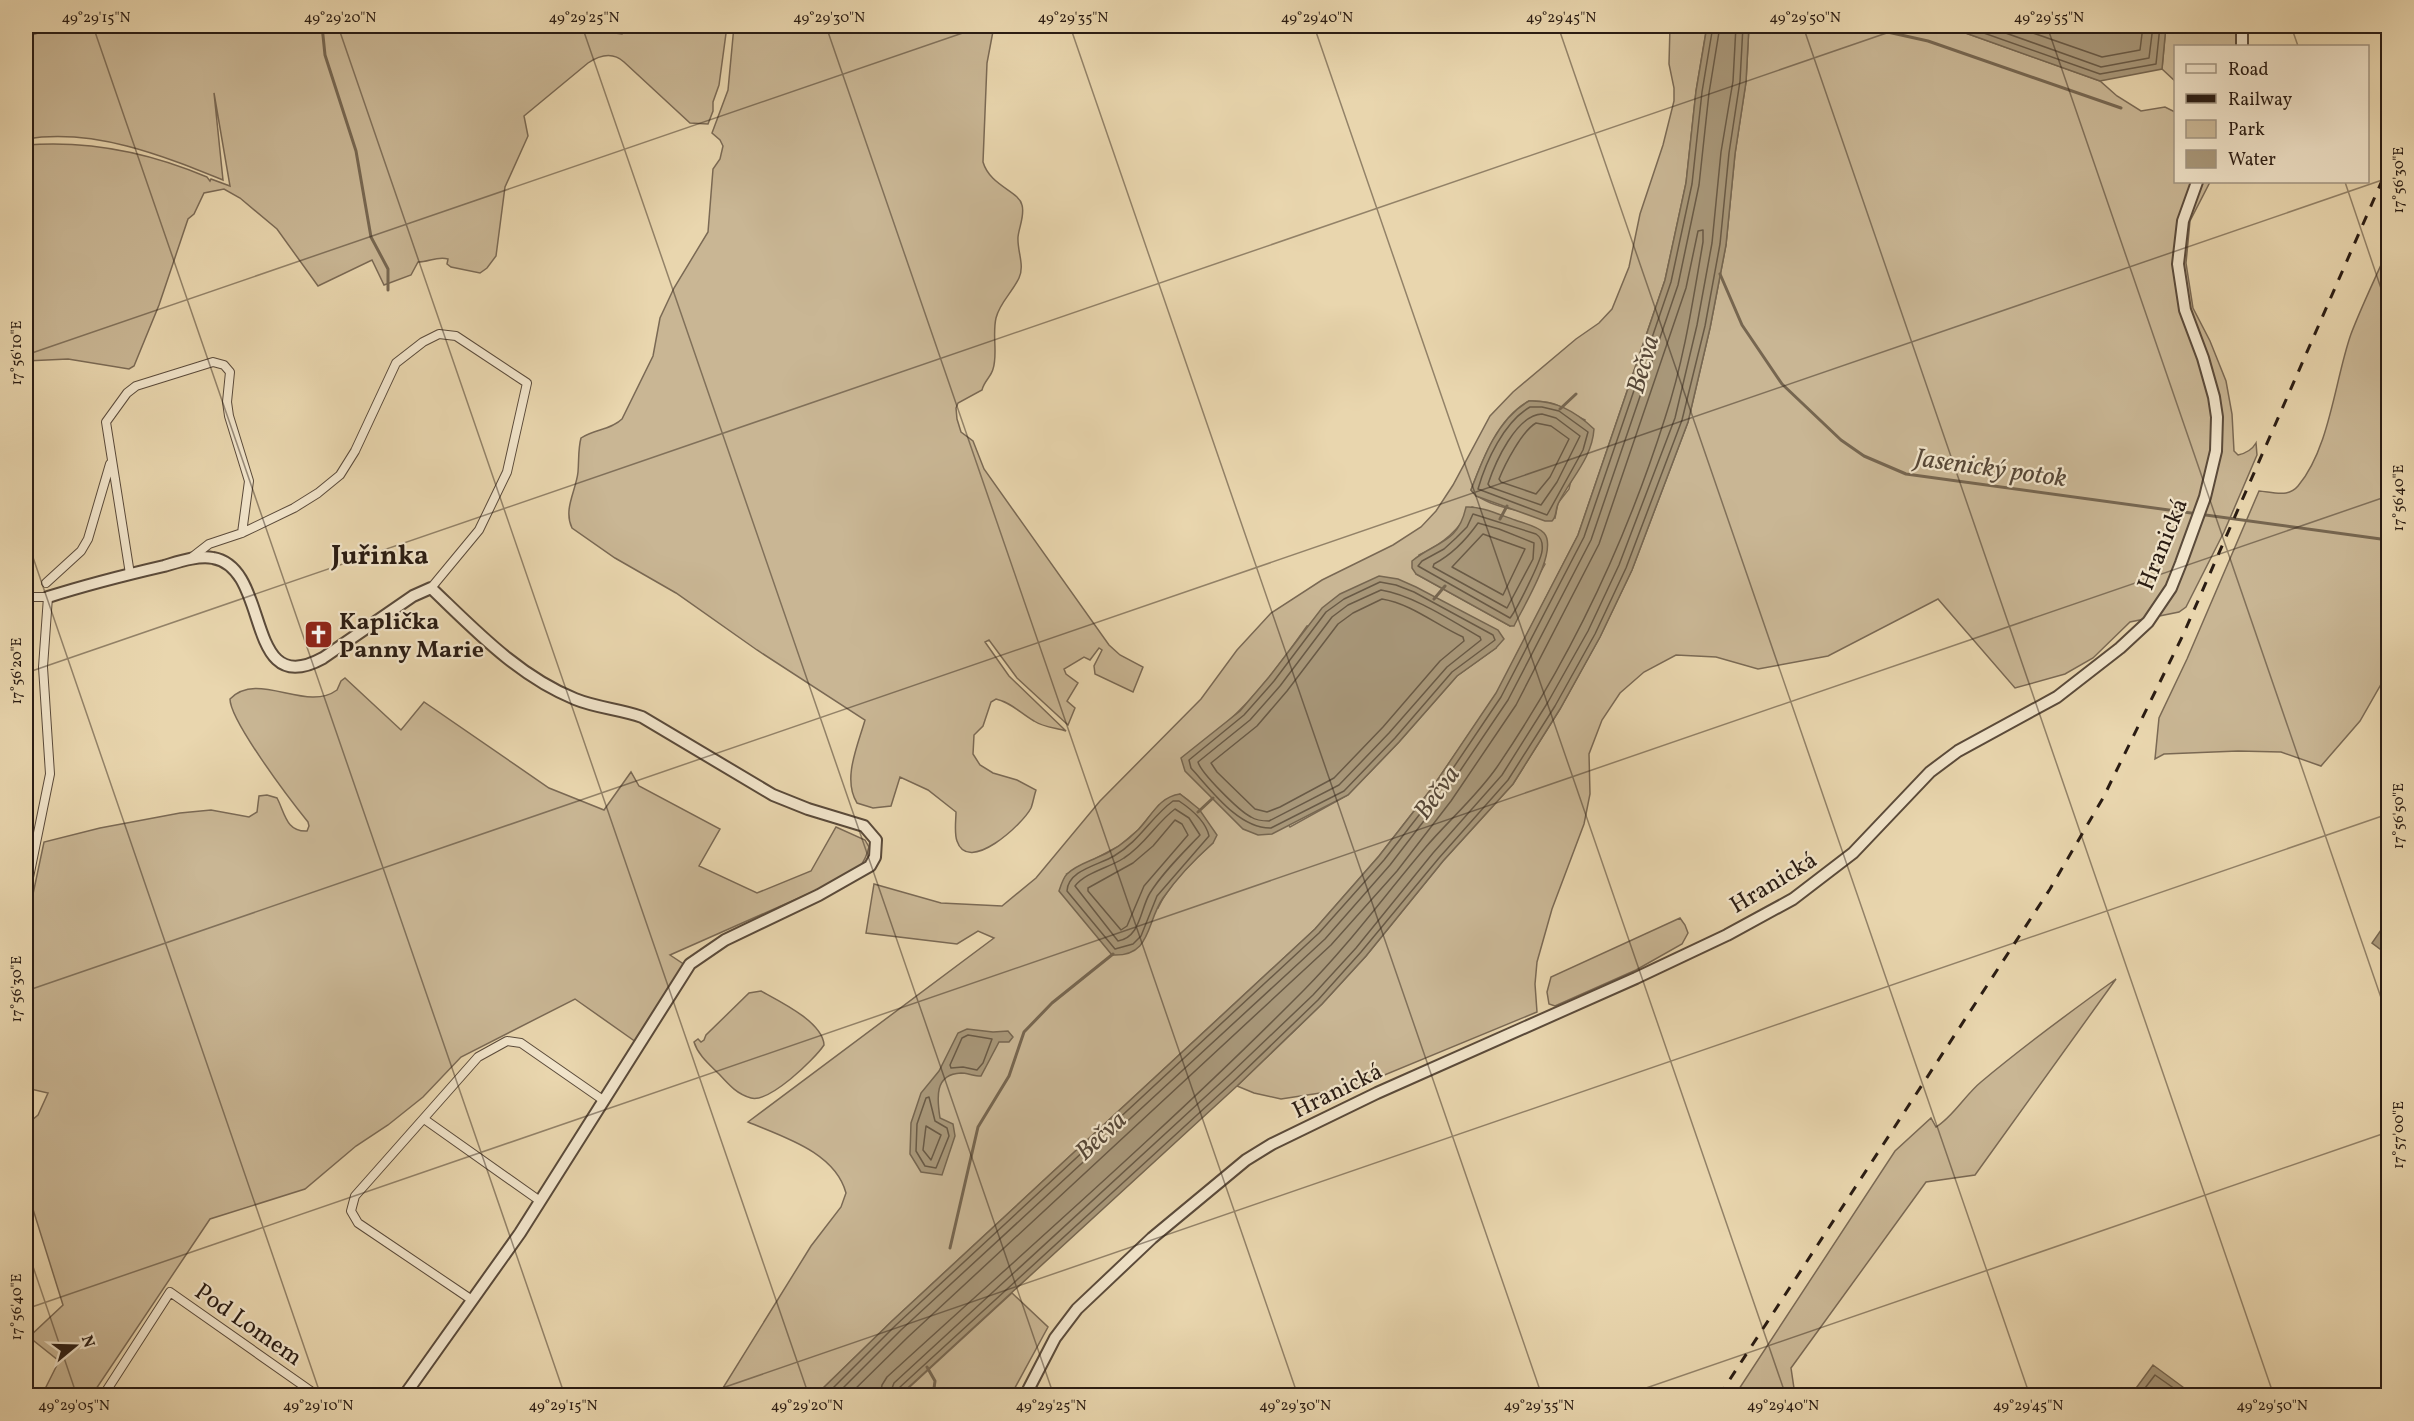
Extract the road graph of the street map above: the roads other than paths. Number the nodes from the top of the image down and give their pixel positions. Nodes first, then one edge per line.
1 (2242, 26) edge
2 (2242, 45) edge
3 (2197, 183) edge
4 (111, 462) junction
5 (242, 534) junction
6 (188, 560) junction
7 (130, 574) junction
8 (46, 583) dead end
9 (431, 588) junction
10 (26, 597) edge
11 (48, 597) junction
12 (26, 892) edge
13 (603, 1100) junction
14 (424, 1119) junction
15 (540, 1201) junction
16 (472, 1300) junction
17 (103, 1395) edge
18 (318, 1395) edge
19 (404, 1395) edge
20 (1025, 1395) edge

1 - 2 street
3 - 20 street, Hranická
4 - 5 street
4 - 7 street
4 - 8 street
5 - 6 street
5 - 9 street
6 - 7 street
6 - 9 street
7 - 11 street
9 - 13 street
10 - 11 street
11 - 12 street
13 - 14 street
13 - 15 street
14 - 15 street
14 - 16 street
15 - 16 street
16 - 19 street
17 - 18 street, Pod Lomem

